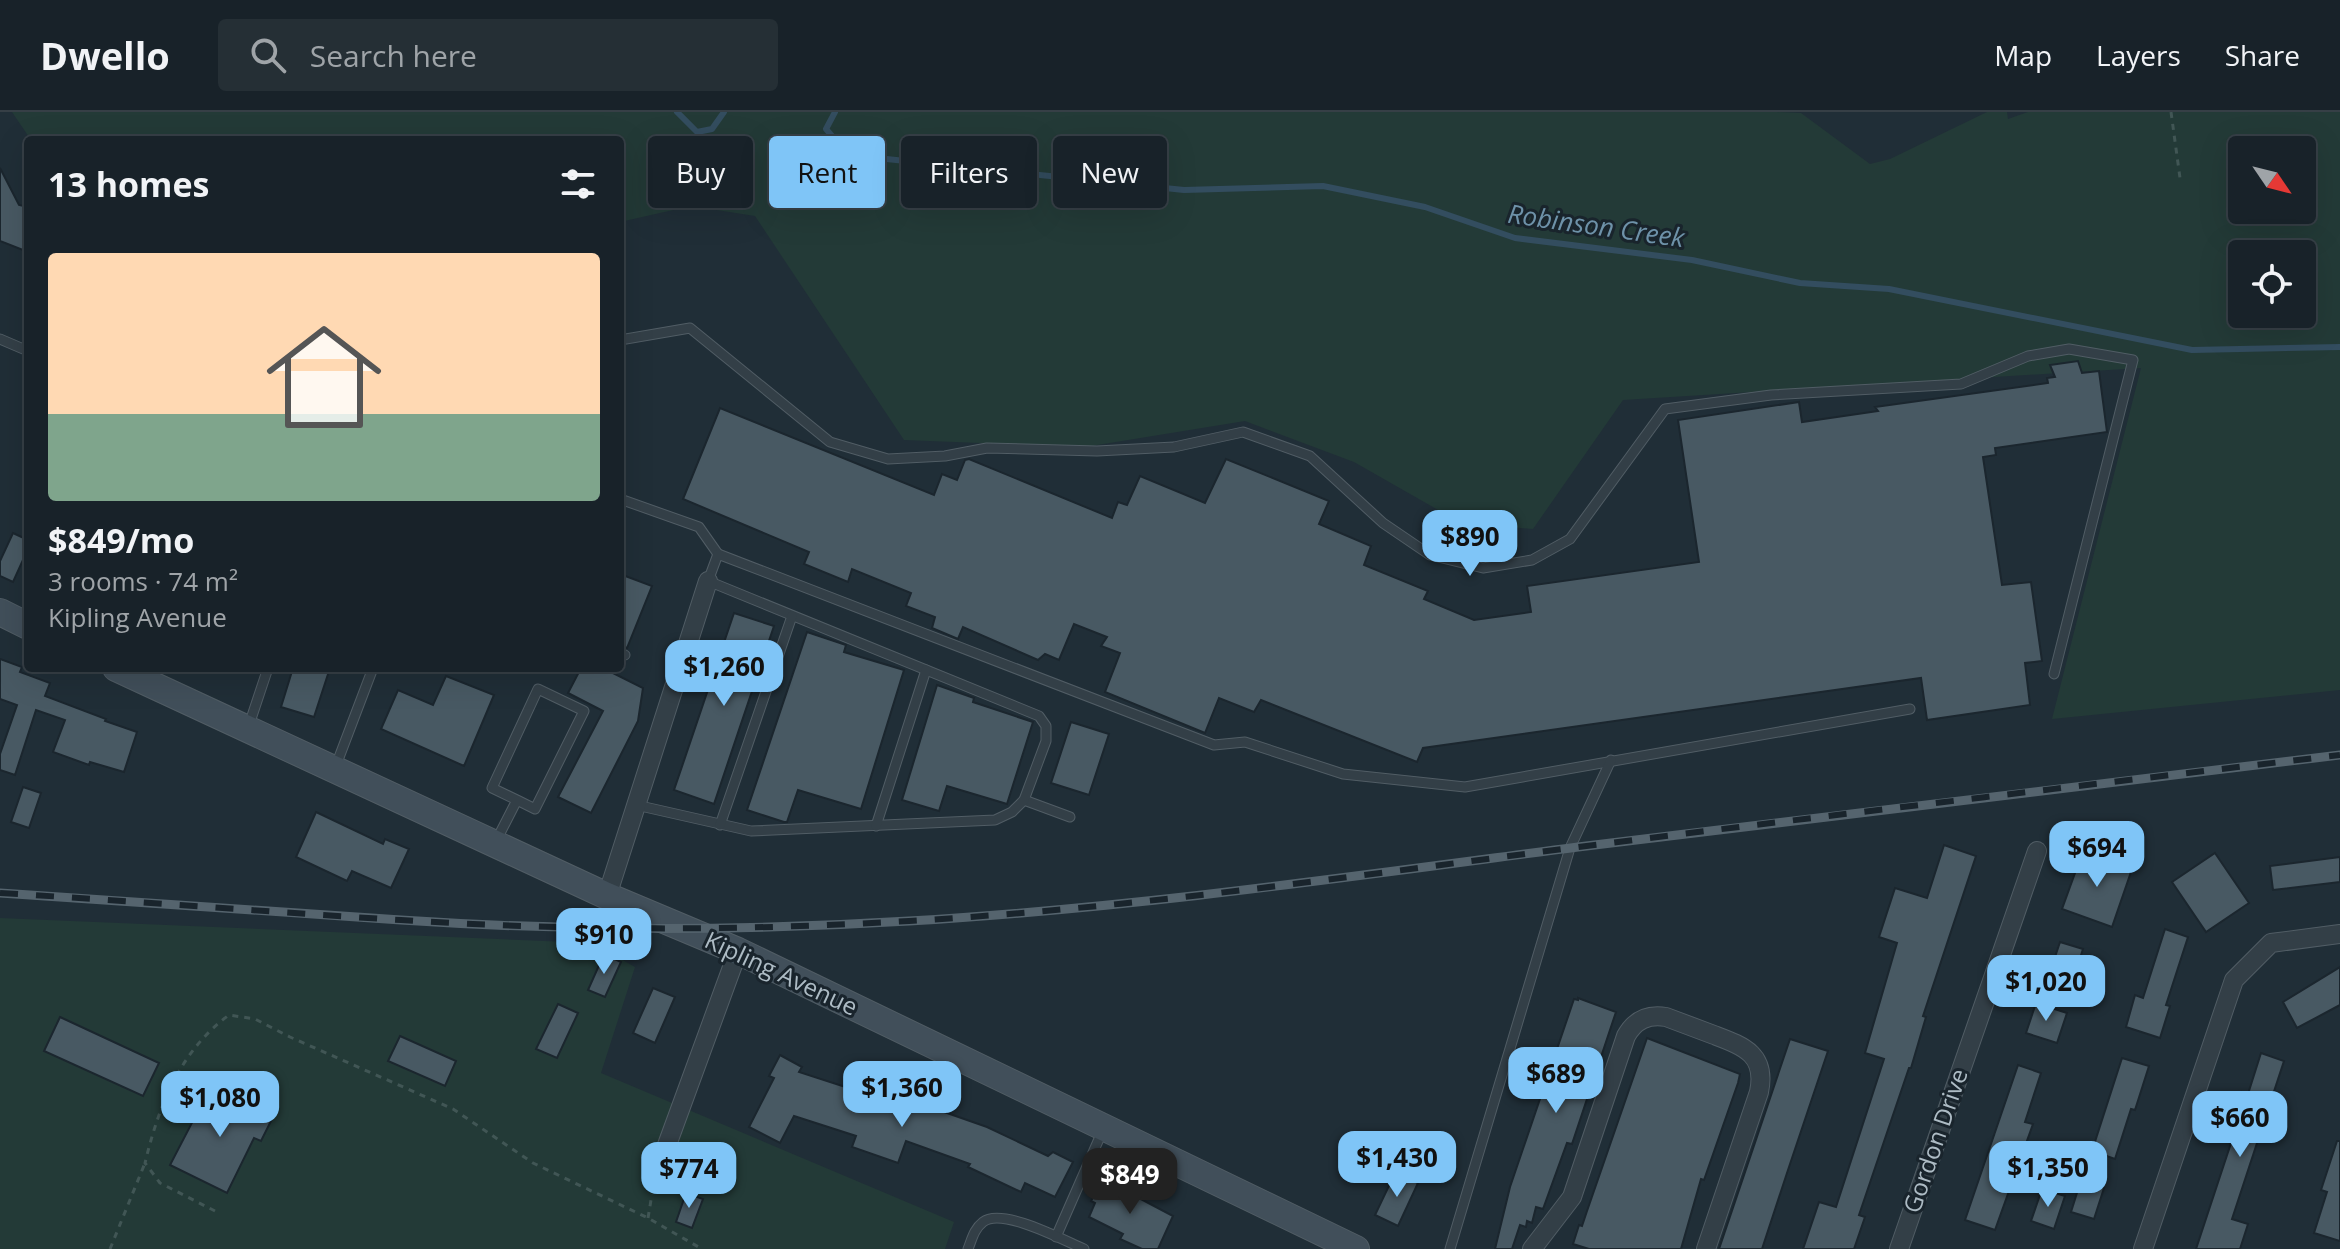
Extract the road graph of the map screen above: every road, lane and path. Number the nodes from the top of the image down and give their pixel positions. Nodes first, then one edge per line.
1 (2171, 112) edge
2 (2180, 178) dead end
3 (0, 339) edge
4 (624, 339) edge
5 (24, 349) edge
6 (624, 500) edge
7 (718, 554) junction
8 (708, 581) junction
9 (0, 612) edge
10 (792, 616) junction
11 (24, 624) edge
12 (926, 670) junction
13 (124, 672) edge
14 (267, 672) edge
15 (371, 672) edge
16 (2054, 674) dead end
17 (1910, 709) dead end
18 (247, 731) junction
19 (1611, 760) junction
20 (334, 771) junction
21 (517, 800) junction
22 (1024, 800) junction
23 (636, 805) junction
24 (1070, 817) dead end
25 (720, 825) junction
26 (876, 826) junction
27 (494, 844) junction
28 (2037, 851) dead end
29 (607, 896) junction
30 (2340, 934) edge
31 (738, 951) junction
32 (1104, 1128) junction
33 (145, 1163) junction
34 (656, 1175) joint
35 (215, 1211) dead end
36 (648, 1218) junction
37 (1056, 1237) junction
38 (110, 1249) edge
39 (702, 1249) edge
40 (968, 1249) edge
41 (1084, 1249) edge
42 (1356, 1249) edge
43 (1450, 1249) edge
44 (1532, 1249) edge
45 (1706, 1249) edge
46 (1899, 1249) edge
47 (2143, 1249) edge

1 - 2 path
3 - 5 lane
4 - 16 lane
6 - 7 lane
7 - 8 lane
7 - 19 lane
8 - 10 lane
8 - 23 street
9 - 11 street
10 - 12 lane
10 - 25 lane
12 - 22 lane
12 - 26 lane
13 - 18 street, Kipling Avenue
14 - 18 lane
15 - 20 lane
17 - 19 lane
18 - 20 street, Kipling Avenue
19 - 43 lane
20 - 27 street, Kipling Avenue
21 - 21 lane
21 - 27 lane
22 - 24 lane
22 - 26 lane
23 - 25 lane
23 - 29 street
25 - 26 lane
27 - 29 street, Kipling Avenue
28 - 46 street, Gordon Drive
29 - 31 street, Kipling Avenue
30 - 47 street
31 - 32 street, Kipling Avenue
31 - 34 street
32 - 37 lane
32 - 42 street, Kipling Avenue
33 - 35 path
33 - 36 path
33 - 38 path
34 - 36 path
36 - 39 path
37 - 40 lane
37 - 41 lane
44 - 45 street

